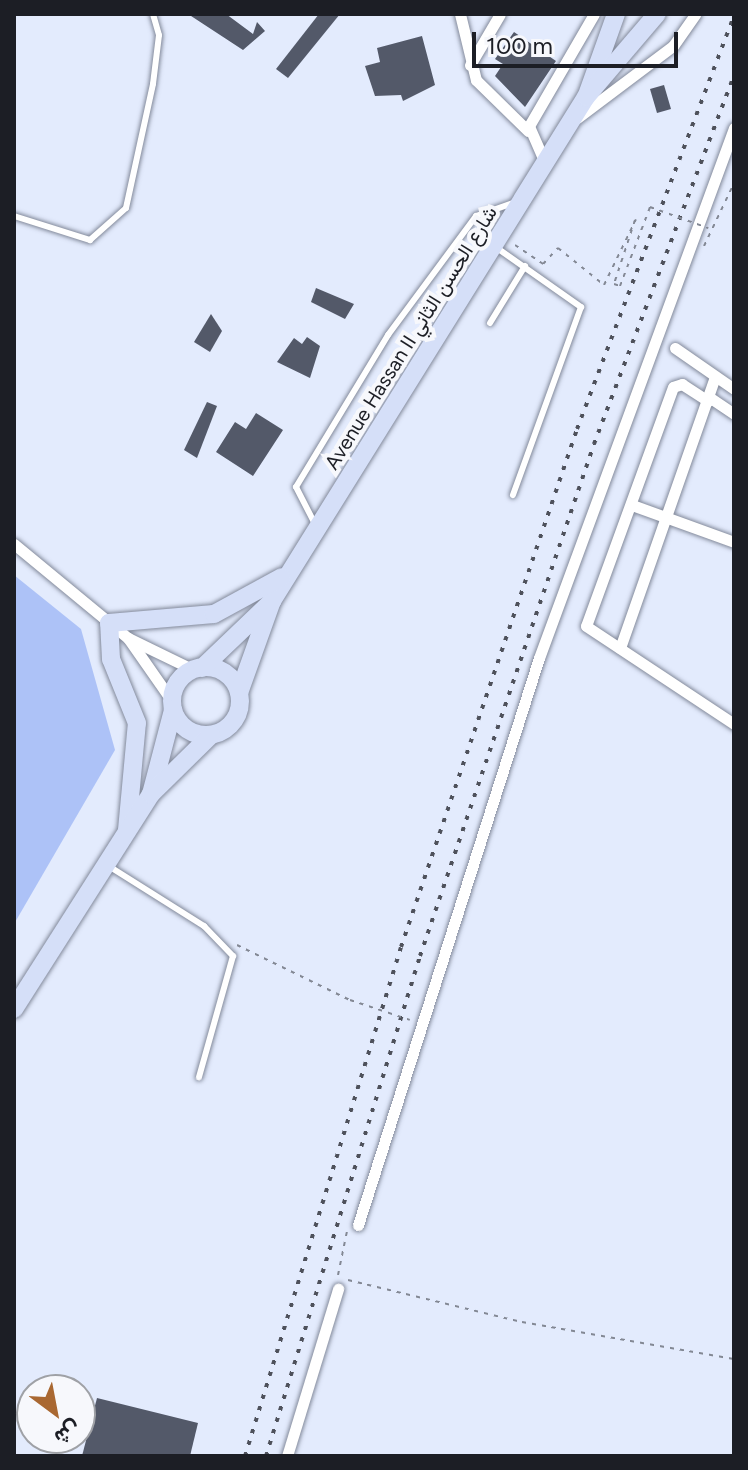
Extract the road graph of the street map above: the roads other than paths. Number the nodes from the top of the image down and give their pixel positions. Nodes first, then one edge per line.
1 (153, 14) edge
2 (460, 14) edge
3 (500, 14) edge
4 (594, 14) edge
5 (616, 14) edge
6 (628, 14) edge
7 (695, 14) edge
8 (655, 17) edge
9 (470, 65) junction
10 (586, 97) junction
11 (573, 120) junction
12 (734, 128) edge
13 (528, 131) junction
14 (546, 165) junction
15 (523, 201) junction
16 (14, 216) edge
17 (497, 241) junction
18 (525, 266) junction
19 (490, 323) dead end
20 (675, 348) dead end
21 (715, 377) junction
22 (734, 389) edge
23 (708, 399) junction
24 (734, 414) edge
25 (513, 495) dead end
26 (632, 505) junction
27 (666, 517) junction
28 (318, 528) junction
29 (734, 542) edge
30 (14, 544) edge
31 (292, 570) junction
32 (272, 601) junction
33 (109, 623) junction
34 (128, 638) junction
35 (620, 648) junction
36 (198, 669) junction
37 (239, 693) junction
38 (173, 706) junction
39 (734, 724) edge
40 (211, 735) junction
41 (151, 794) junction
42 (127, 830) junction
43 (104, 863) junction
44 (14, 1009) edge
45 (199, 1077) dead end
46 (353, 1225) road end
47 (338, 1289) dead end
48 (287, 1456) edge

1 - 16 lane
2 - 9 street
3 - 9 street
4 - 13 street
5 - 10 main road, Avenue Hassan II شارع الحسن الثاني
6 - 8 main road
7 - 11 street
8 - 10 main road, Avenue Hassan II شارع الحسن الثاني
9 - 13 street
10 - 11 main road, Avenue Hassan II شارع الحسن الثاني
11 - 14 main road, Avenue Hassan II شارع الحسن الثاني
12 - 46 street
13 - 14 street
14 - 15 main road, Avenue Hassan II شارع الحسن الثاني
15 - 17 main road, Avenue Hassan II شارع الحسن الثاني
15 - 28 lane
17 - 18 lane
17 - 28 main road, Avenue Hassan II شارع الحسن الثاني
18 - 19 lane
18 - 25 lane
20 - 21 street
21 - 22 street
21 - 23 street
23 - 24 street
23 - 26 street
23 - 27 street
26 - 27 street
26 - 35 street
27 - 29 street
27 - 35 street
28 - 31 main road, Avenue Hassan II شارع الحسن الثاني
30 - 33 street
31 - 32 main road, Avenue Hassan II شارع الحسن الثاني
31 - 33 main road
32 - 36 main road, Avenue Hassan II شارع الحسن الثاني
32 - 37 main road, Avenue Hassan II شارع الحسن الثاني
33 - 34 street
33 - 42 main road
34 - 36 street
34 - 38 street
35 - 39 street
36 - 37 main road
36 - 38 main road
37 - 40 main road
38 - 40 main road
38 - 41 main road
40 - 41 main road
41 - 42 main road
42 - 43 main road
43 - 44 main road
43 - 45 lane
47 - 48 street

